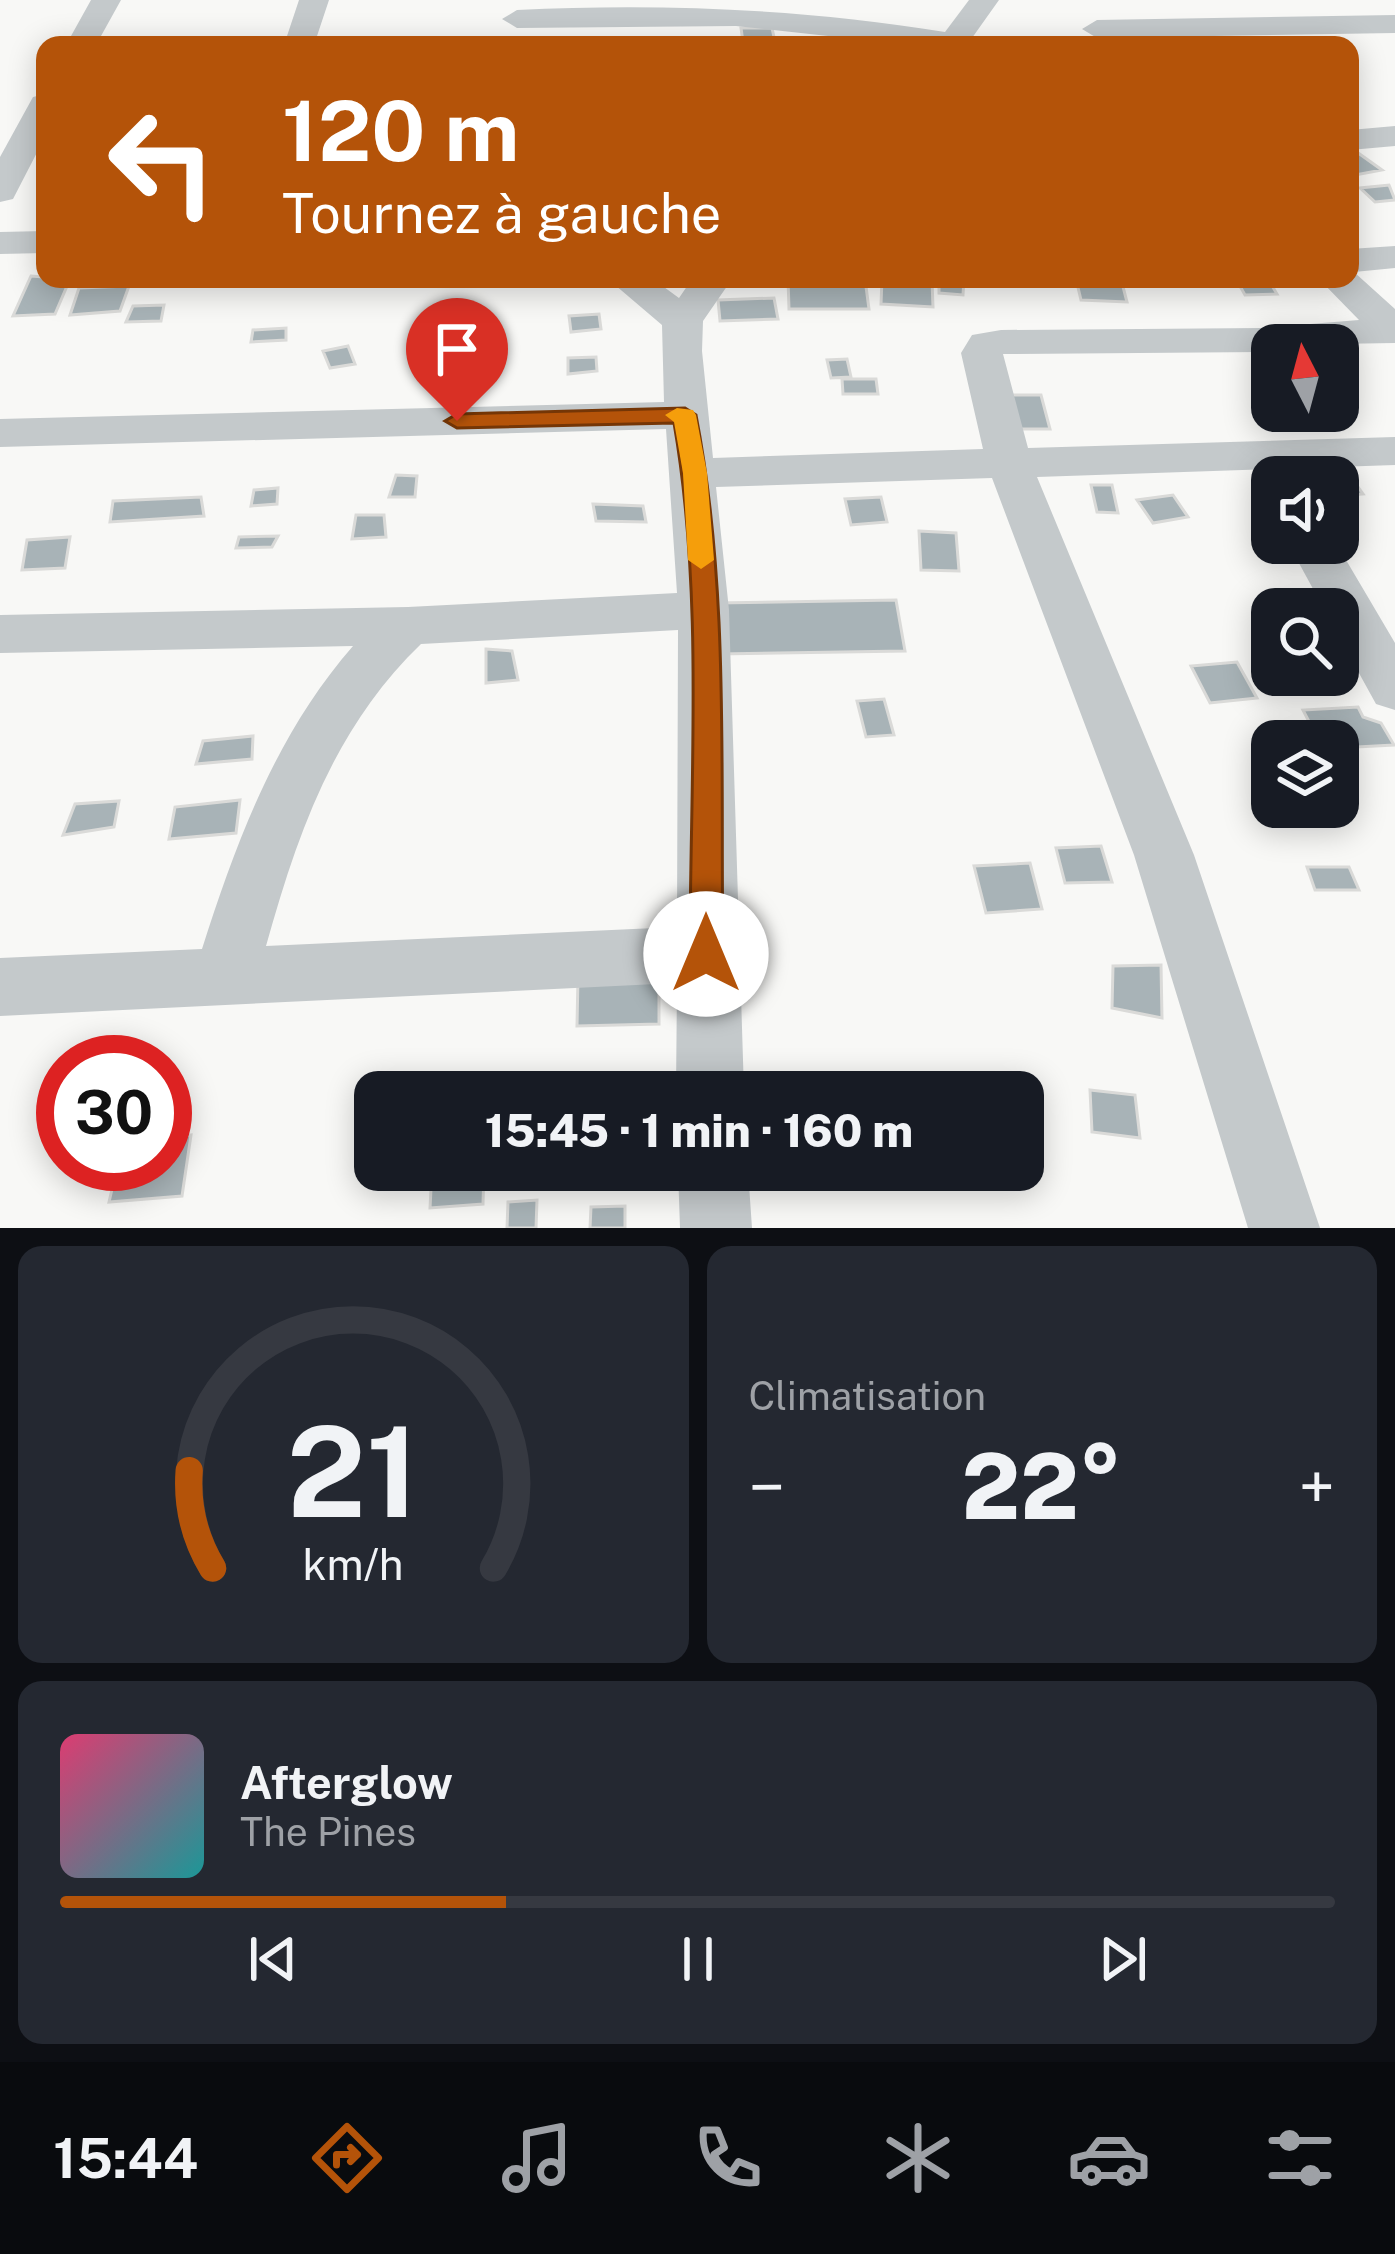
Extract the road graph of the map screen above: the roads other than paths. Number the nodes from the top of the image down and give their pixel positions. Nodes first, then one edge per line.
1 (106, 0) edge
2 (314, 0) edge
3 (929, 6) dead end
4 (979, 9) edge
5 (516, 21) edge
6 (1395, 24) edge
7 (1097, 30) edge
8 (86, 36) edge
9 (302, 36) edge
10 (896, 36) edge
11 (958, 36) edge
12 (31, 115) edge
13 (1395, 136) edge
14 (1359, 139) edge
15 (0, 191) edge
16 (36, 242) edge
17 (0, 243) edge
18 (1395, 257) edge
19 (1359, 260) edge
20 (640, 288) edge
21 (706, 288) edge
22 (1349, 288) edge
23 (683, 321) junction
24 (1394, 330) edge
25 (685, 415) junction
26 (0, 433) edge
27 (1395, 451) edge
28 (1357, 456) edge
29 (1010, 464) junction
30 (1251, 467) edge
31 (695, 473) junction
32 (1324, 564) edge
33 (704, 610) junction
34 (408, 626) junction
35 (0, 634) edge
36 (1395, 690) edge
37 (706, 954) junction
38 (225, 976) junction
39 (0, 987) edge
40 (709, 1071) edge
41 (714, 1191) edge
42 (716, 1228) edge
43 (1284, 1228) edge

1 - 8 street
2 - 9 street
3 - 4 street
4 - 11 street
5 - 10 street
6 - 7 street
12 - 15 street
13 - 14 street
16 - 17 street
18 - 19 street
20 - 23 street
21 - 23 street
22 - 24 street
23 - 25 street
24 - 29 street
25 - 26 street
25 - 31 street
27 - 28 street
29 - 30 street
29 - 31 street
29 - 43 street
31 - 33 street
32 - 36 street
33 - 34 street
33 - 37 street
34 - 35 street
34 - 38 street
37 - 38 street
37 - 40 street
38 - 39 street
41 - 42 street

